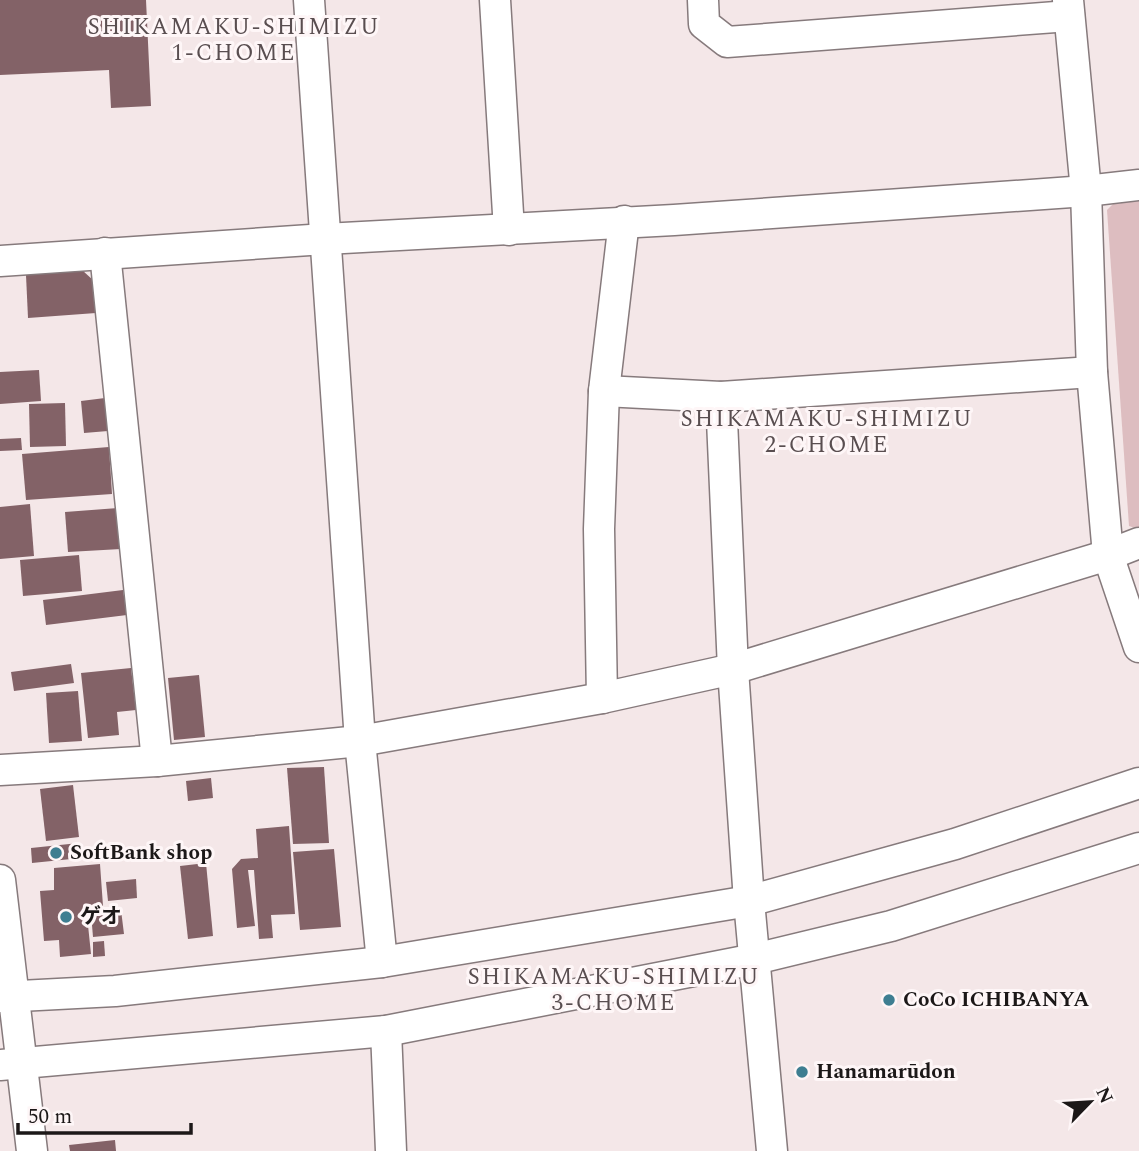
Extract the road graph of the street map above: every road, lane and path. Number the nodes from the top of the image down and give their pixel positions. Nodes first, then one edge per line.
1 (309, 0) edge
2 (495, 0) edge
3 (703, 0) edge
4 (1069, 8) edge
5 (1139, 185) edge
6 (1086, 191) junction
7 (624, 221) junction
8 (509, 230) junction
9 (325, 239) junction
10 (105, 253) junction
11 (0, 261) edge
12 (1092, 372) junction
13 (604, 391) junction
14 (721, 397) junction
15 (1139, 543) edge
16 (1108, 555) junction
17 (1139, 647) edge
18 (733, 669) junction
19 (602, 698) junction
20 (360, 741) junction
21 (157, 761) junction
22 (0, 770) edge
23 (1139, 783) edge
24 (1139, 848) edge
25 (0, 880) edge
26 (748, 901) junction
27 (755, 959) junction
28 (382, 962) junction
29 (7, 997) edge
30 (386, 1031) junction
31 (11, 1065) edge
32 (32, 1151) edge
33 (391, 1151) edge
34 (772, 1151) edge

1 - 9 street
2 - 8 street
3 - 4 street
4 - 6 street
5 - 6 street
6 - 7 street
6 - 12 street
7 - 8 street
7 - 13 street
8 - 9 street
9 - 10 street
9 - 20 street
10 - 11 street
10 - 21 street
12 - 14 street
12 - 16 street
13 - 14 street
13 - 19 street
14 - 18 street
15 - 16 street
16 - 17 street
16 - 18 street
18 - 19 street
18 - 26 street
19 - 20 street
20 - 21 street
20 - 28 street
21 - 22 street
23 - 26 street
24 - 27 street
25 - 29 street
26 - 27 street
26 - 28 street
27 - 30 street
27 - 34 street
28 - 29 street
29 - 31 street
30 - 31 street
30 - 33 street
31 - 32 street

